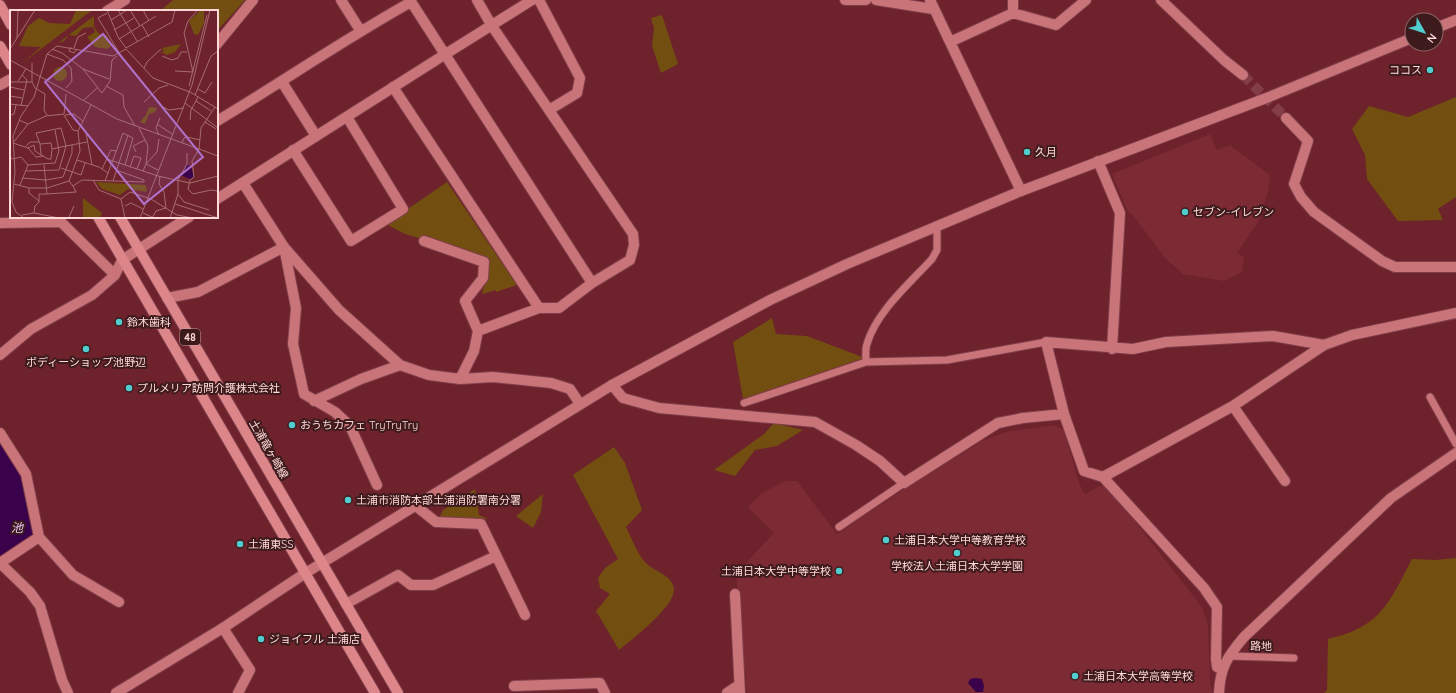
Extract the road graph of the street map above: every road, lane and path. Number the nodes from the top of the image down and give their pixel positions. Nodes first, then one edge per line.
1 (125, 0) edge
2 (253, 0) edge
3 (341, 0) edge
4 (477, 0) edge
5 (532, 0) edge
6 (539, 0) edge
7 (845, 0) edge
8 (866, 0) edge
9 (876, 0) edge
10 (1012, 0) edge
11 (1086, 0) edge
12 (1161, 0) edge
13 (410, 1) edge
14 (932, 4) edge
15 (0, 5) edge
16 (110, 10) edge
17 (1013, 13) junction
18 (1456, 20) edge
19 (10, 23) edge
20 (1444, 25) edge
21 (492, 26) junction
22 (360, 30) junction
23 (1404, 41) edge
24 (950, 42) junction
25 (218, 43) edge
26 (0, 46) edge
27 (444, 55) junction
28 (10, 63) edge
29 (1243, 75) tunnel mouth
30 (10, 80) edge
31 (282, 82) junction
32 (0, 85) edge
33 (393, 87) junction
34 (549, 110) junction
35 (347, 116) junction
36 (1286, 118) tunnel mouth
37 (218, 120) edge
38 (316, 136) junction
39 (293, 150) junction
40 (1098, 161) junction
41 (243, 183) junction
42 (1021, 191) junction
43 (218, 197) edge
44 (99, 218) edge
45 (121, 218) edge
46 (187, 218) edge
47 (0, 223) edge
48 (937, 226) junction
49 (424, 241) dead end
50 (284, 247) junction
51 (139, 249) junction
52 (122, 260) junction
53 (1456, 267) edge
54 (115, 275) junction
55 (592, 283) junction
56 (167, 298) junction
57 (539, 308) junction
58 (1456, 312) edge
59 (478, 331) junction
60 (1046, 342) junction
61 (1324, 345) junction
62 (1112, 349) junction
63 (0, 355) edge
64 (866, 362) junction
65 (400, 365) junction
66 (460, 379) junction
67 (612, 385) junction
68 (1430, 397) dead end
69 (314, 401) junction
70 (744, 403) dead end
71 (580, 404) junction
72 (1233, 406) junction
73 (1064, 414) junction
74 (0, 433) edge
75 (1456, 444) edge
76 (1456, 453) edge
77 (1103, 477) junction
78 (1285, 481) dead end
79 (904, 483) junction
80 (377, 485) dead end
81 (416, 506) junction
82 (839, 527) dead end
83 (39, 537) junction
84 (496, 556) junction
85 (0, 563) edge
86 (322, 564) junction
87 (304, 574) junction
88 (735, 594) dead end
89 (119, 602) dead end
90 (346, 604) junction
91 (525, 615) dead end
92 (223, 628) junction
93 (1228, 656) junction
94 (1294, 658) dead end
95 (1222, 670) junction
96 (514, 686) dead end
97 (739, 689) edge
98 (68, 693) edge
99 (116, 693) edge
100 (238, 693) edge
101 (375, 693) edge
102 (398, 693) edge
103 (605, 693) edge
104 (726, 693) edge
105 (1219, 693) edge

1 - 16 street
2 - 25 street
3 - 22 street
4 - 21 street
5 - 21 street
6 - 34 street
7 - 8 street
9 - 14 street
10 - 17 street
11 - 17 street
12 - 29 street
13 - 22 street
13 - 27 street
14 - 24 street
15 - 19 main road
17 - 24 street
18 - 20 street
21 - 27 street
21 - 34 street
22 - 31 street
23 - 40 street
24 - 42 street
26 - 28 main road
27 - 33 street
27 - 55 street
30 - 32 street
31 - 37 street
31 - 38 street
33 - 35 street
33 - 57 street
34 - 55 street
35 - 38 street
35 - 39 street
36 - 53 street
38 - 39 street
39 - 41 street
40 - 42 street
40 - 62 street
41 - 43 street
41 - 50 street
42 - 48 street
44 - 52 main road, 48
45 - 51 main road, 土浦竜ヶ崎線 / 48
46 - 51 street
47 - 54 street
48 - 64 lane
48 - 67 street
49 - 59 street
50 - 56 street
50 - 65 street
50 - 69 street
51 - 52 street
51 - 56 main road, 土浦竜ヶ崎線 / 48
52 - 54 street
52 - 87 main road, 48
54 - 63 street
55 - 57 street
56 - 86 main road, 土浦竜ヶ崎線 / 48
57 - 59 street
58 - 61 street
59 - 66 street
60 - 62 street
60 - 64 lane
60 - 73 street
61 - 62 street
61 - 72 street
64 - 70 lane
65 - 66 street
65 - 69 street
66 - 71 street
67 - 71 street
67 - 79 street
68 - 75 lane
69 - 80 street
71 - 81 street
72 - 77 street
72 - 78 street
73 - 77 street
73 - 79 street
74 - 83 street
76 - 93 street
77 - 95 street
79 - 82 lane
81 - 84 street
81 - 86 street
83 - 85 street
83 - 89 street
84 - 90 street
84 - 91 street
85 - 98 street
86 - 87 street
86 - 90 main road, 土浦竜ヶ崎線 / 48
87 - 92 street
87 - 101 main road, 48
88 - 97 street
90 - 102 main road, 土浦竜ヶ崎線 / 48
92 - 99 street
92 - 100 street
93 - 94 lane, 路地
93 - 95 street
95 - 105 street
96 - 103 street
97 - 104 street

